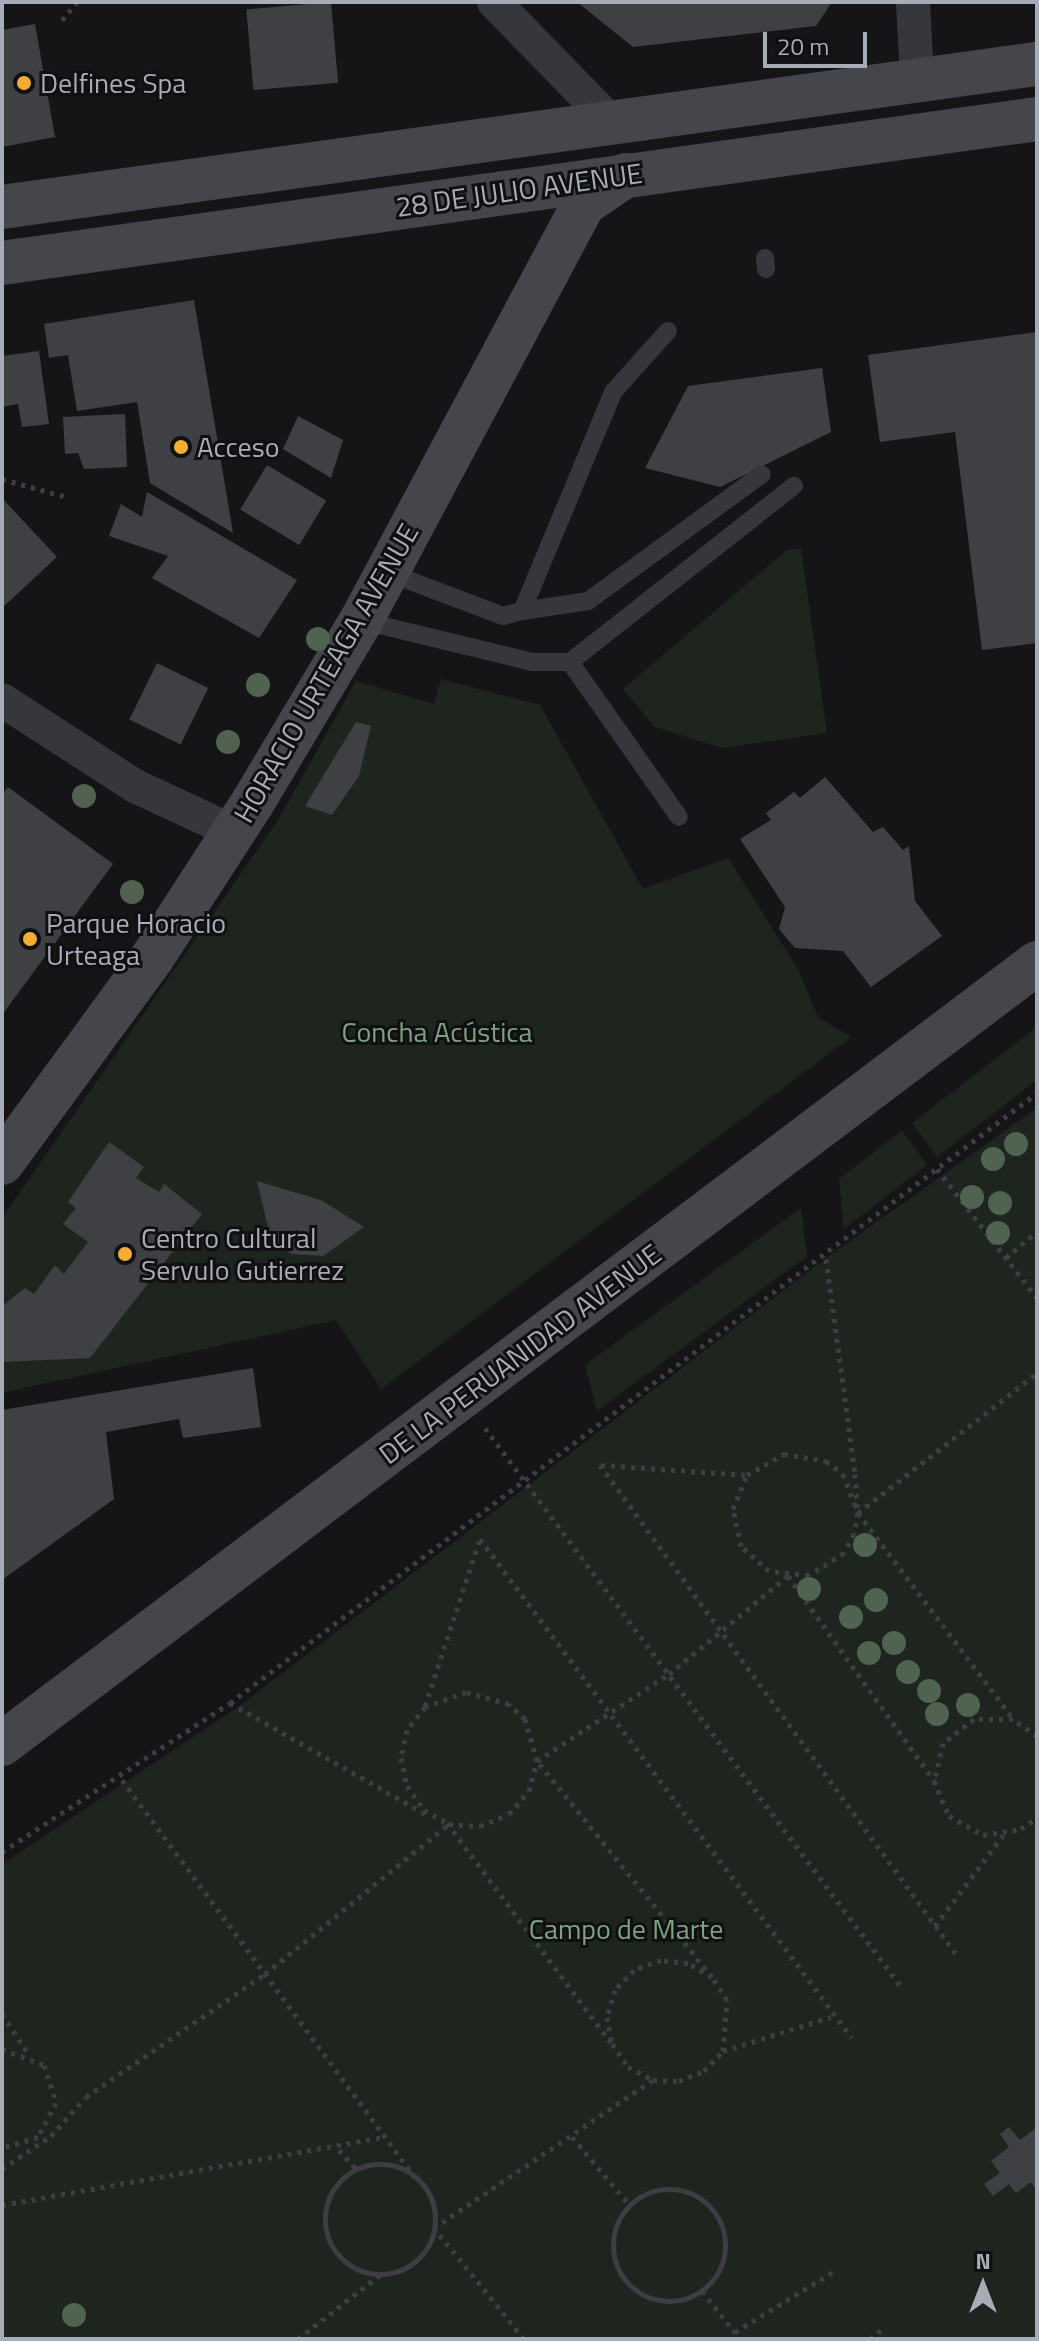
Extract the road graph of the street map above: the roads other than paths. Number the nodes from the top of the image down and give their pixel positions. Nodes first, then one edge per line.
1 (494, 2) edge
2 (913, 2) edge
3 (1037, 64) edge
4 (917, 79) junction
5 (608, 119) junction
6 (1037, 119) edge
7 (626, 175) junction
8 (2, 207) edge
9 (2, 263) edge
10 (668, 331) dead end
11 (762, 474) dead end
12 (794, 486) dead end
13 (387, 572) junction
14 (522, 611) junction
15 (361, 621) junction
16 (570, 662) junction
17 (2, 700) edge
18 (679, 817) dead end
19 (234, 832) junction
20 (1037, 963) edge
21 (2, 1163) edge
22 (3, 1741) edge

1 - 5 street
2 - 4 street
3 - 4 street, 28 DE JULIO AVENUE
4 - 5 street, 28 DE JULIO AVENUE
5 - 8 street, 28 DE JULIO AVENUE
6 - 7 street, 28 DE JULIO AVENUE
7 - 9 street, 28 DE JULIO AVENUE
7 - 13 street, HORACIO URTEAGA AVENUE
10 - 14 lane
11 - 14 lane
12 - 16 lane
13 - 14 lane
13 - 15 street, HORACIO URTEAGA AVENUE
15 - 16 lane
15 - 19 street, HORACIO URTEAGA AVENUE
16 - 18 lane
17 - 19 street
19 - 21 street, HORACIO URTEAGA AVENUE
20 - 22 street, DE LA PERUANIDAD AVENUE

